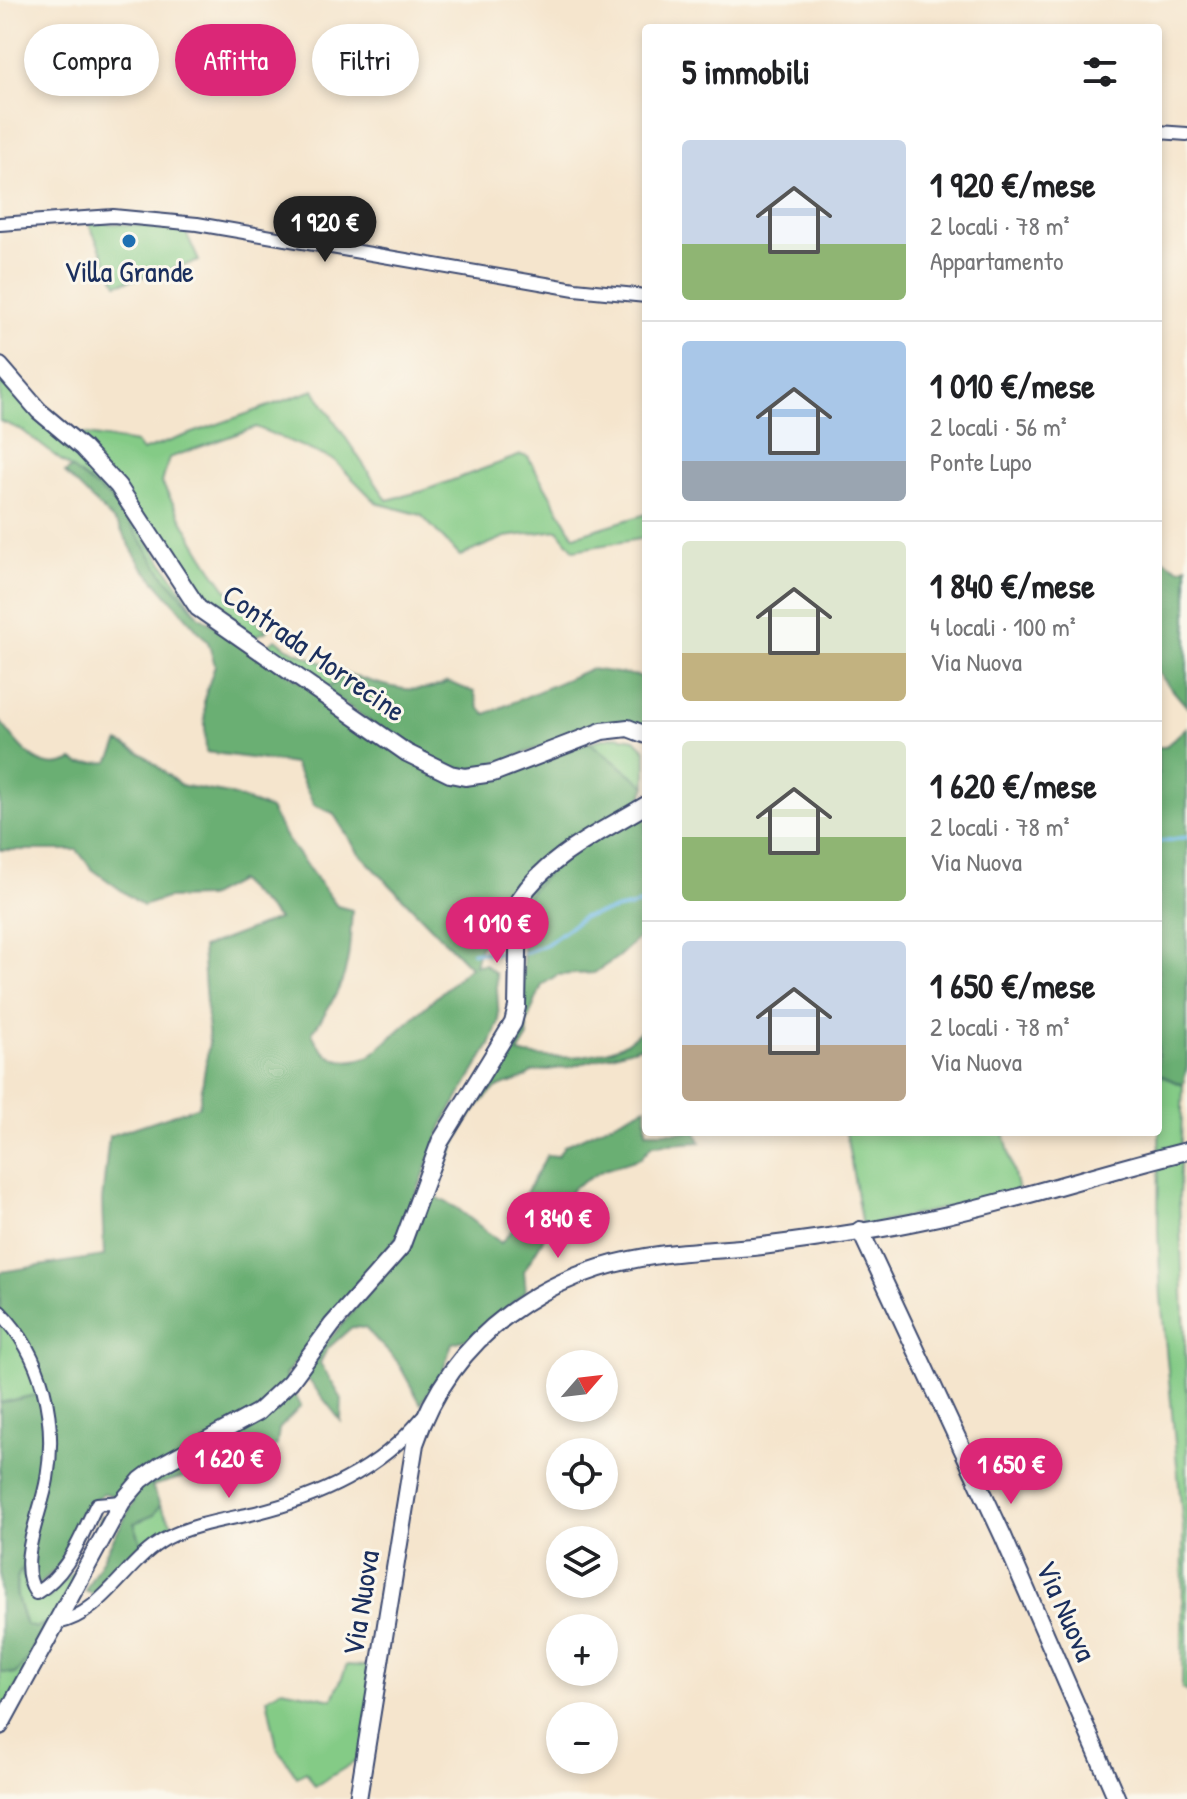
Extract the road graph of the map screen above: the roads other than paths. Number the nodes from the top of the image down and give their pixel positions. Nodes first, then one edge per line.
1 (1162, 132) edge
2 (1187, 134) edge
3 (0, 224) edge
4 (642, 296) edge
5 (0, 366) edge
6 (642, 733) edge
7 (642, 807) edge
8 (1187, 1151) edge
9 (860, 1230) junction
10 (0, 1312) edge
11 (424, 1416) junction
12 (122, 1502) junction
13 (57, 1623) junction
14 (0, 1726) edge
15 (358, 1799) edge
16 (1117, 1799) edge

1 - 2 street
3 - 4 street
5 - 6 street, Contrada Morrecine
7 - 12 street
8 - 9 street, Via Nuova
9 - 11 street, Via Nuova
9 - 16 street, Via Nuova
10 - 12 street
11 - 13 street, Via Nuova
11 - 15 street, Via Nuova
12 - 13 street
13 - 14 street

